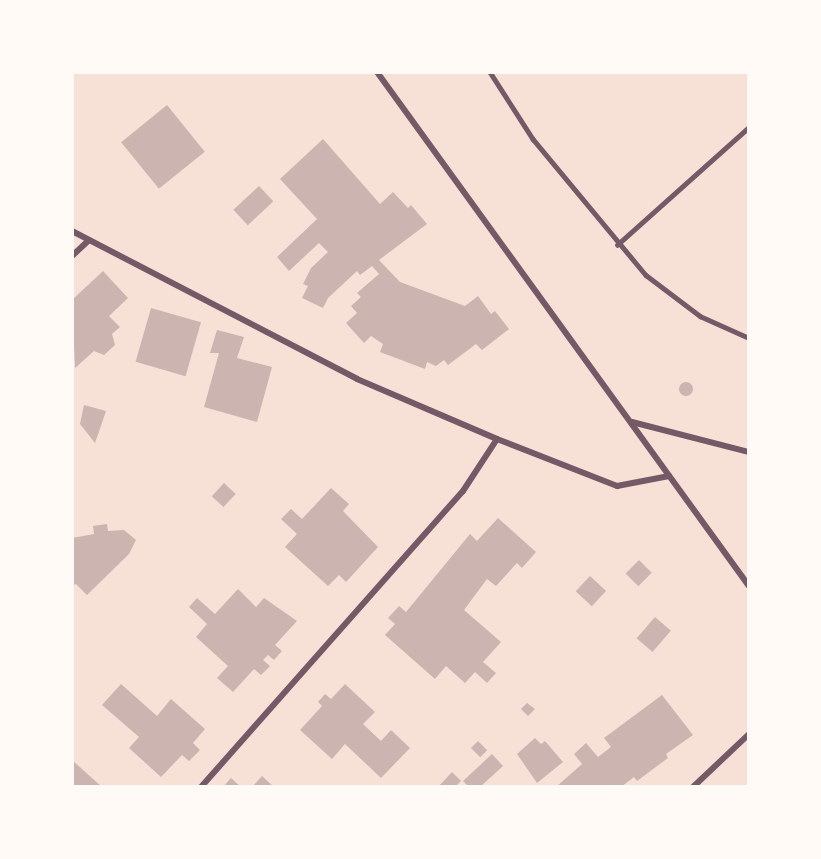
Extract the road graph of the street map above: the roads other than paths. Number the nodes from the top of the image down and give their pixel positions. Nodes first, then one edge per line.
1 (377, 72) edge
2 (490, 72) edge
3 (749, 127) edge
4 (72, 231) edge
5 (89, 240) junction
6 (617, 245) junction
7 (72, 256) edge
8 (749, 338) edge
9 (631, 422) junction
10 (497, 440) junction
11 (749, 452) edge
12 (669, 476) junction
13 (749, 586) edge
14 (749, 735) edge
15 (201, 787) edge
16 (693, 787) edge

1 - 9 street
2 - 6 lane
3 - 6 lane
4 - 5 street
5 - 7 street
5 - 10 street
6 - 8 lane
9 - 11 street
9 - 12 street
10 - 12 street
10 - 15 street
12 - 13 street
14 - 16 street

